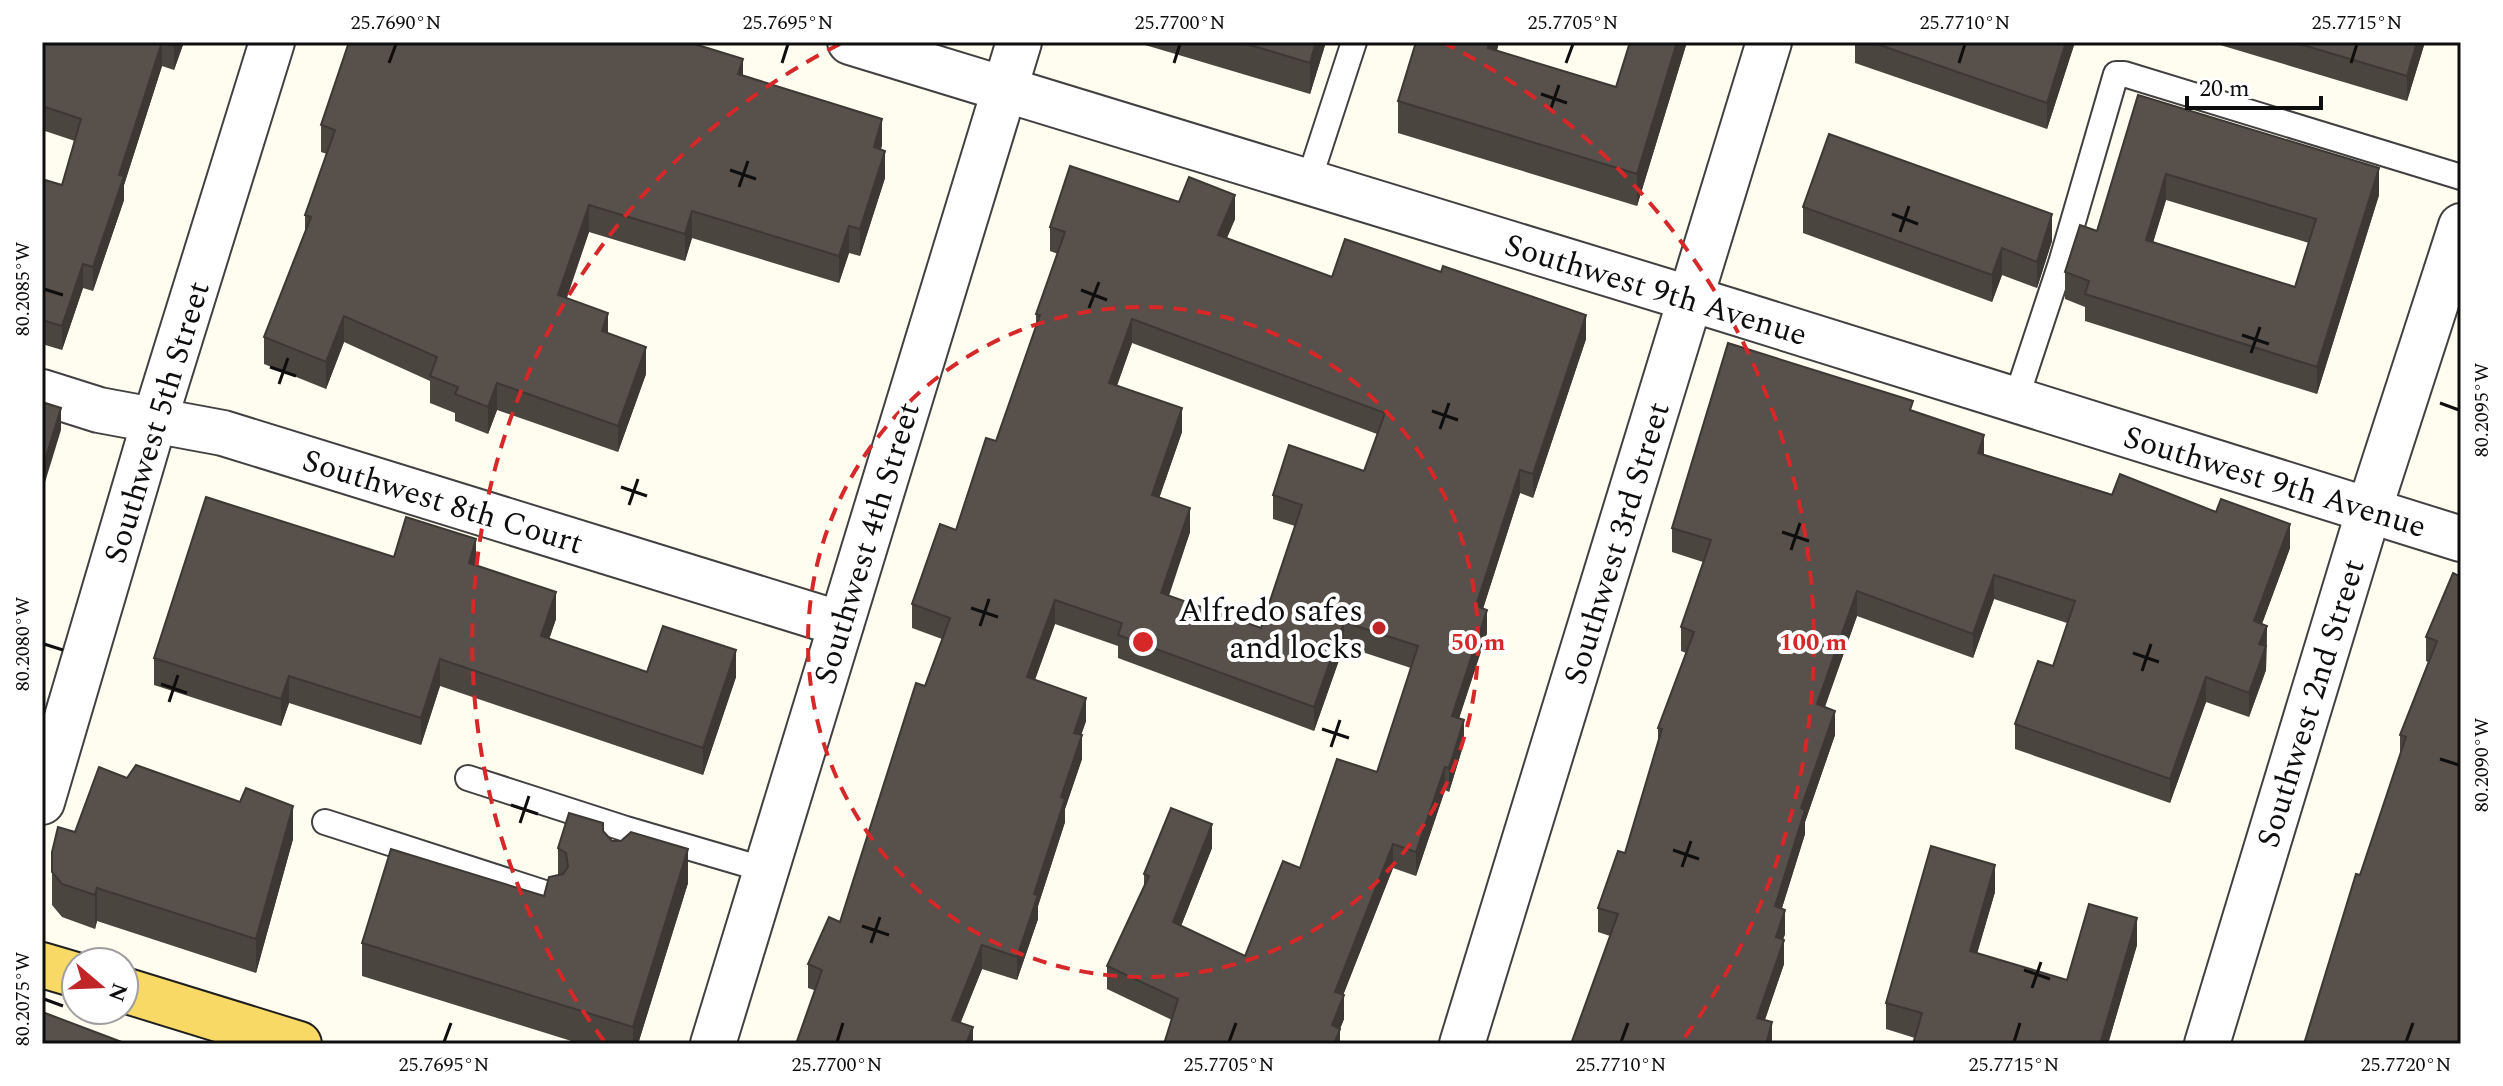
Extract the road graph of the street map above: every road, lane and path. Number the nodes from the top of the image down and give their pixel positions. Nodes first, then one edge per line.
1 (272, 42) edge
2 (850, 42) edge
3 (1019, 42) edge
4 (1354, 42) edge
5 (1769, 42) edge
6 (1004, 89) junction
7 (2461, 177) edge
8 (1308, 183) junction
9 (2461, 226) edge
10 (1691, 299) junction
11 (42, 392) edge
12 (2016, 399) junction
13 (155, 419) junction
14 (2369, 510) junction
15 (2461, 539) edge
16 (841, 624) junction
17 (468, 778) dead end
18 (42, 802) edge
19 (325, 822) dead end
20 (766, 870) junction
21 (554, 896) edge
22 (140, 995) edge
23 (299, 1044) edge
24 (713, 1044) edge
25 (1462, 1044) edge
26 (2207, 1044) edge

1 - 13 street, Southwest 5th Street
2 - 6 street, Southwest 9th Avenue
3 - 6 street, Southwest 4th Street
4 - 8 lane
5 - 10 street, Southwest 3rd Street
6 - 8 street, Southwest 9th Avenue
6 - 16 street, Southwest 4th Street
7 - 12 lane
8 - 10 street, Southwest 9th Avenue
9 - 14 street, Southwest 2nd Street
10 - 12 street, Southwest 9th Avenue
10 - 25 street, Southwest 3rd Street
11 - 13 street, Southwest 8th Court
12 - 14 street, Southwest 9th Avenue
13 - 16 street, Southwest 8th Court
13 - 18 street, Southwest 5th Street
14 - 15 street, Southwest 9th Avenue
14 - 26 street, Southwest 2nd Street
16 - 20 street, Southwest 4th Street
17 - 20 lane
19 - 21 lane
20 - 24 street, Southwest 4th Street
22 - 23 main road

